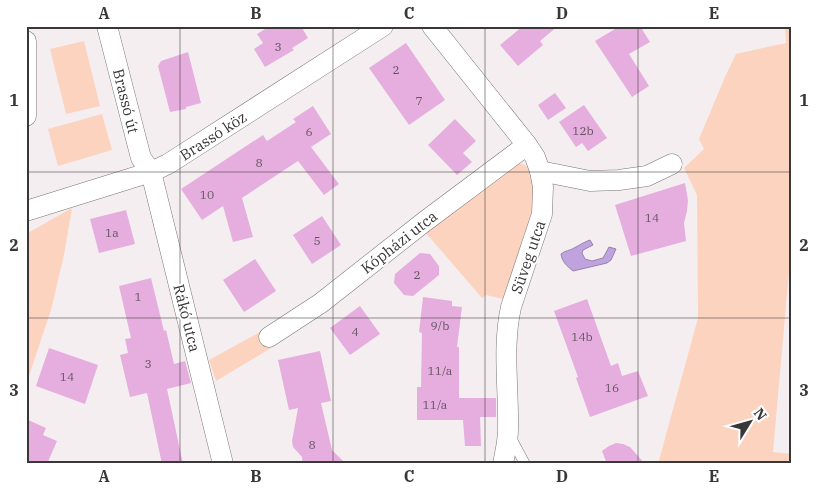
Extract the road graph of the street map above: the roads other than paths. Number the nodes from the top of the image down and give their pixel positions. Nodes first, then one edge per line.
1 (107, 26) edge
2 (383, 26) edge
3 (432, 26) edge
4 (26, 41) edge
5 (26, 116) edge
6 (526, 145) junction
7 (672, 164) dead end
8 (540, 171) junction
9 (151, 172) junction
10 (26, 211) edge
11 (269, 337) dead end
12 (508, 432) junction
13 (223, 464) edge
14 (503, 464) edge
15 (525, 464) edge

1 - 9 street, Brassó út
2 - 9 street, Brassó köz
3 - 6 street, Süveg utca
4 - 5 street
6 - 8 street, Süveg utca
6 - 11 street, Kópházi utca
7 - 8 street
8 - 12 street, Süveg utca
9 - 10 street, Brassó köz
9 - 13 street, Rákó utca
12 - 14 street, Süveg utca
12 - 15 lane

